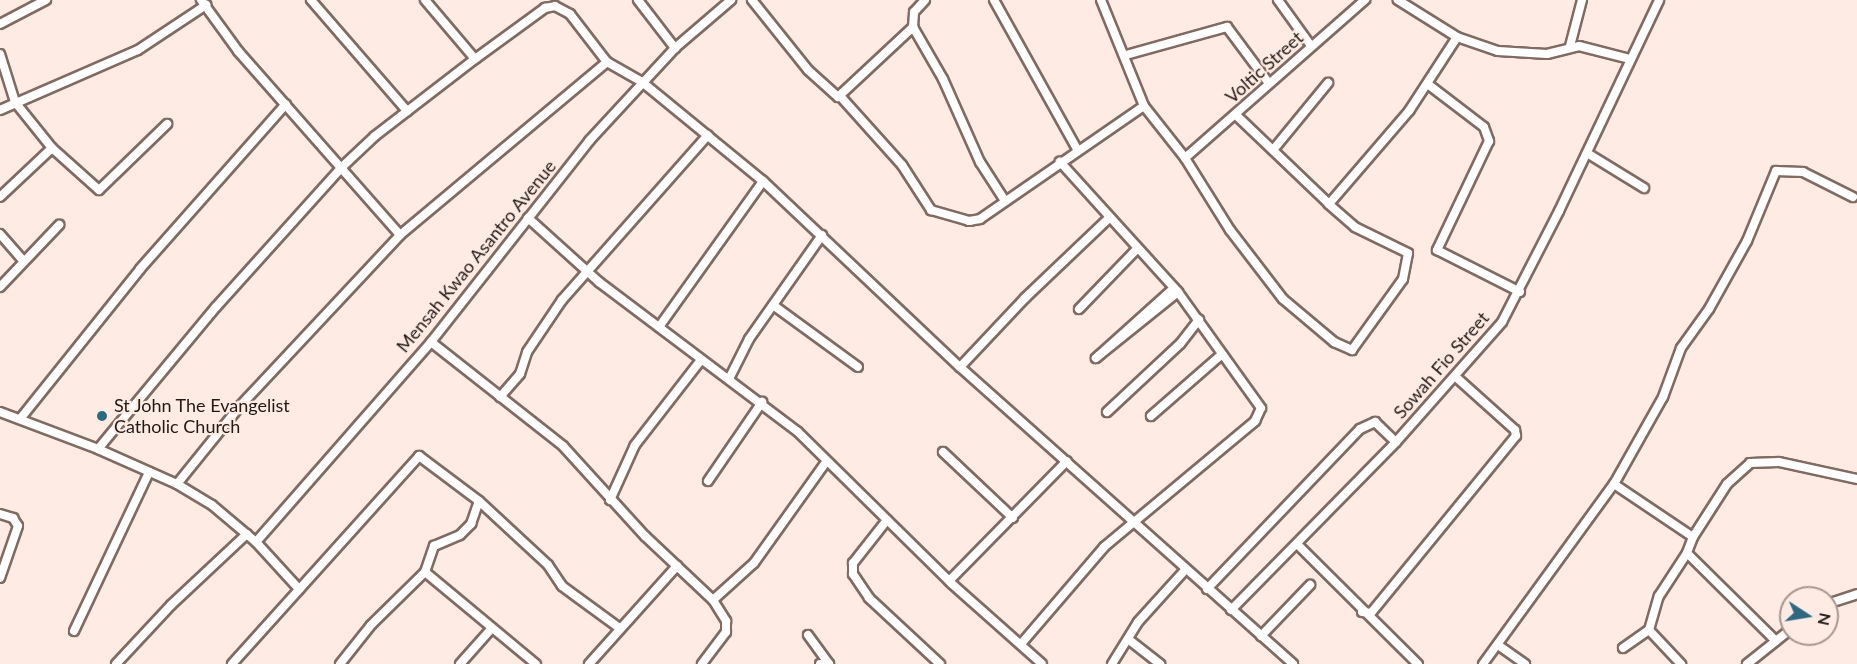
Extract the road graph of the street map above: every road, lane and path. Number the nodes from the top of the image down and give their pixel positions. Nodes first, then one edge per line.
1 (46, 0) edge
2 (311, 0) edge
3 (425, 0) edge
4 (638, 0) edge
5 (731, 0) edge
6 (752, 0) edge
7 (925, 0) edge
8 (994, 0) edge
9 (1101, 0) edge
10 (1278, 0) edge
11 (1365, 0) edge
12 (1398, 0) edge
13 (1582, 0) edge
14 (1659, 0) edge
15 (203, 3) edge
16 (0, 24) edge
17 (913, 27) junction
18 (1457, 37) junction
19 (1311, 46) junction
20 (1569, 46) junction
21 (675, 48) junction
22 (0, 54) edge
23 (1126, 55) junction
24 (475, 59) junction
25 (1630, 59) junction
26 (607, 62) junction
27 (642, 82) junction
28 (1268, 82) junction
29 (1328, 83) dead end
30 (1429, 85) junction
31 (841, 97) junction
32 (15, 102) junction
33 (286, 104) junction
34 (1144, 106) junction
35 (0, 111) edge
36 (407, 111) junction
37 (1236, 115) junction
38 (167, 124) dead end
39 (708, 135) junction
40 (52, 147) junction
41 (1077, 149) junction
42 (1273, 150) junction
43 (1587, 153) junction
44 (1185, 158) junction
45 (1060, 162) junction
46 (342, 166) junction
47 (763, 181) junction
48 (1644, 188) dead end
49 (1856, 195) edge
50 (0, 197) edge
51 (1005, 201) junction
52 (1329, 204) junction
53 (528, 218) junction
54 (1109, 218) junction
55 (59, 225) dead end
56 (0, 234) edge
57 (400, 235) junction
58 (822, 235) junction
59 (1137, 249) junction
60 (23, 260) junction
61 (590, 272) junction
62 (0, 287) edge
63 (1176, 290) junction
64 (1520, 292) junction
65 (773, 305) junction
66 (1079, 309) dead end
67 (1199, 320) junction
68 (659, 327) junction
69 (1126, 332) dead end
70 (431, 342) junction
71 (1222, 354) junction
72 (700, 360) junction
73 (858, 367) dead end
74 (960, 367) junction
75 (730, 377) junction
76 (1456, 377) junction
77 (500, 397) junction
78 (762, 402) junction
79 (0, 412) edge
80 (1107, 412) dead end
81 (1151, 416) dead end
82 (20, 419) junction
83 (1396, 442) junction
84 (98, 449) junction
85 (943, 452) dead end
86 (1067, 461) junction
87 (826, 462) junction
88 (149, 472) junction
89 (1857, 479) edge
90 (708, 481) dead end
91 (177, 484) junction
92 (1614, 484) junction
93 (610, 500) junction
94 (479, 501) junction
95 (0, 514) edge
96 (1012, 518) junction
97 (886, 520) junction
98 (1136, 524) junction
99 (247, 534) junction
100 (1693, 537) junction
101 (256, 542) junction
102 (1298, 545) junction
103 (1687, 553) junction
104 (677, 566) junction
105 (1185, 570) junction
106 (425, 573) junction
107 (0, 578) edge
108 (949, 581) junction
109 (1310, 585) dead end
110 (299, 589) junction
111 (1207, 589) junction
112 (1857, 594) edge
113 (713, 600) junction
114 (1839, 600) edge
115 (1231, 610) junction
116 (1362, 612) junction
117 (618, 627) junction
118 (492, 628) junction
119 (1649, 630) junction
120 (74, 631) dead end
121 (808, 635) dead end
122 (1261, 636) junction
123 (1128, 639) junction
124 (1779, 639) edge
125 (1776, 641) junction
126 (1021, 644) junction
127 (1498, 645) junction
128 (1623, 648) dead end
129 (1036, 662) edge
130 (116, 664) edge
131 (232, 664) edge
132 (340, 664) edge
133 (460, 664) edge
134 (536, 664) edge
135 (589, 664) edge
136 (702, 664) edge
137 (820, 664) edge
138 (940, 664) edge
139 (1112, 664) edge
140 (1160, 664) edge
141 (1293, 664) edge
142 (1418, 664) edge
143 (1483, 664) edge
144 (1525, 664) edge
145 (1682, 664) edge
146 (1747, 664) edge

1 - 16 street
2 - 36 street
3 - 24 street
4 - 21 street
5 - 21 street, Mensah Kwao Asantro Avenue
6 - 31 street
7 - 17 street
8 - 41 street
9 - 23 street
10 - 19 street
11 - 19 street, Voltic Street
12 - 18 street
13 - 20 street
14 - 25 street, Sowah Fio Street
15 - 32 street
15 - 33 street
17 - 31 street
17 - 51 street
18 - 20 street
18 - 30 street
19 - 28 street, Voltic Street
20 - 25 street
21 - 27 street, Mensah Kwao Asantro Avenue
22 - 32 street
23 - 28 street
23 - 34 street
24 - 26 street
24 - 36 street
25 - 43 street, Sowah Fio Street
26 - 27 street
26 - 57 street
27 - 39 street
27 - 53 street, Mensah Kwao Asantro Avenue
28 - 37 street, Voltic Street
29 - 42 street
30 - 52 street
30 - 64 street
31 - 51 street
32 - 35 street
32 - 40 street
33 - 46 street
33 - 82 street
34 - 41 street
34 - 44 street
36 - 46 street
37 - 42 street
37 - 44 street, Voltic Street
38 - 40 street
39 - 47 street
39 - 61 street
40 - 50 street
41 - 45 street
42 - 52 street
43 - 48 street
43 - 64 street, Sowah Fio Street
44 - 52 street
45 - 51 street
45 - 54 street
46 - 57 street
46 - 84 street
47 - 58 street
47 - 68 street
49 - 92 street
53 - 61 street
53 - 70 street, Mensah Kwao Asantro Avenue
54 - 59 street
54 - 74 street
55 - 60 street
56 - 60 street
57 - 91 street
58 - 65 street
58 - 74 street
59 - 63 street
59 - 66 street
60 - 62 street
61 - 68 street
61 - 77 street
63 - 67 street
63 - 69 street
64 - 76 street, Sowah Fio Street
65 - 73 street
65 - 75 street
67 - 71 street
67 - 80 street
68 - 72 street
70 - 77 street
70 - 101 street, Mensah Kwao Asantro Avenue
71 - 81 street
71 - 98 street
72 - 75 street
72 - 93 street
74 - 86 street
75 - 78 street
76 - 83 street, Sowah Fio Street
76 - 116 street
77 - 93 street
78 - 87 street
78 - 90 street
79 - 82 street
82 - 84 street
83 - 102 street, Sowah Fio Street
83 - 111 street
84 - 88 street
85 - 96 street
86 - 96 street
86 - 98 street
87 - 97 street
87 - 113 street
88 - 91 street
88 - 120 street
89 - 100 street
91 - 99 street
92 - 100 street
92 - 127 street
93 - 104 street
94 - 106 street
94 - 110 street
94 - 117 street
95 - 107 street
96 - 108 street
97 - 108 street
97 - 138 street
98 - 105 street
98 - 126 street
99 - 101 street
99 - 130 street
100 - 103 street
101 - 110 street
102 - 115 street, Sowah Fio Street
102 - 116 street
103 - 119 street
103 - 125 street
104 - 113 street
104 - 117 street
105 - 111 street
105 - 123 street
106 - 118 street
106 - 132 street
108 - 126 street
109 - 122 street
110 - 131 street
111 - 115 street
112 - 114 street
113 - 136 street
115 - 122 street
116 - 142 street
117 - 135 street
118 - 133 street
118 - 134 street
119 - 128 street
119 - 145 street
121 - 137 street
122 - 141 street
123 - 139 street
123 - 140 street
124 - 125 street
125 - 146 street
126 - 129 street
127 - 143 street
127 - 144 street

